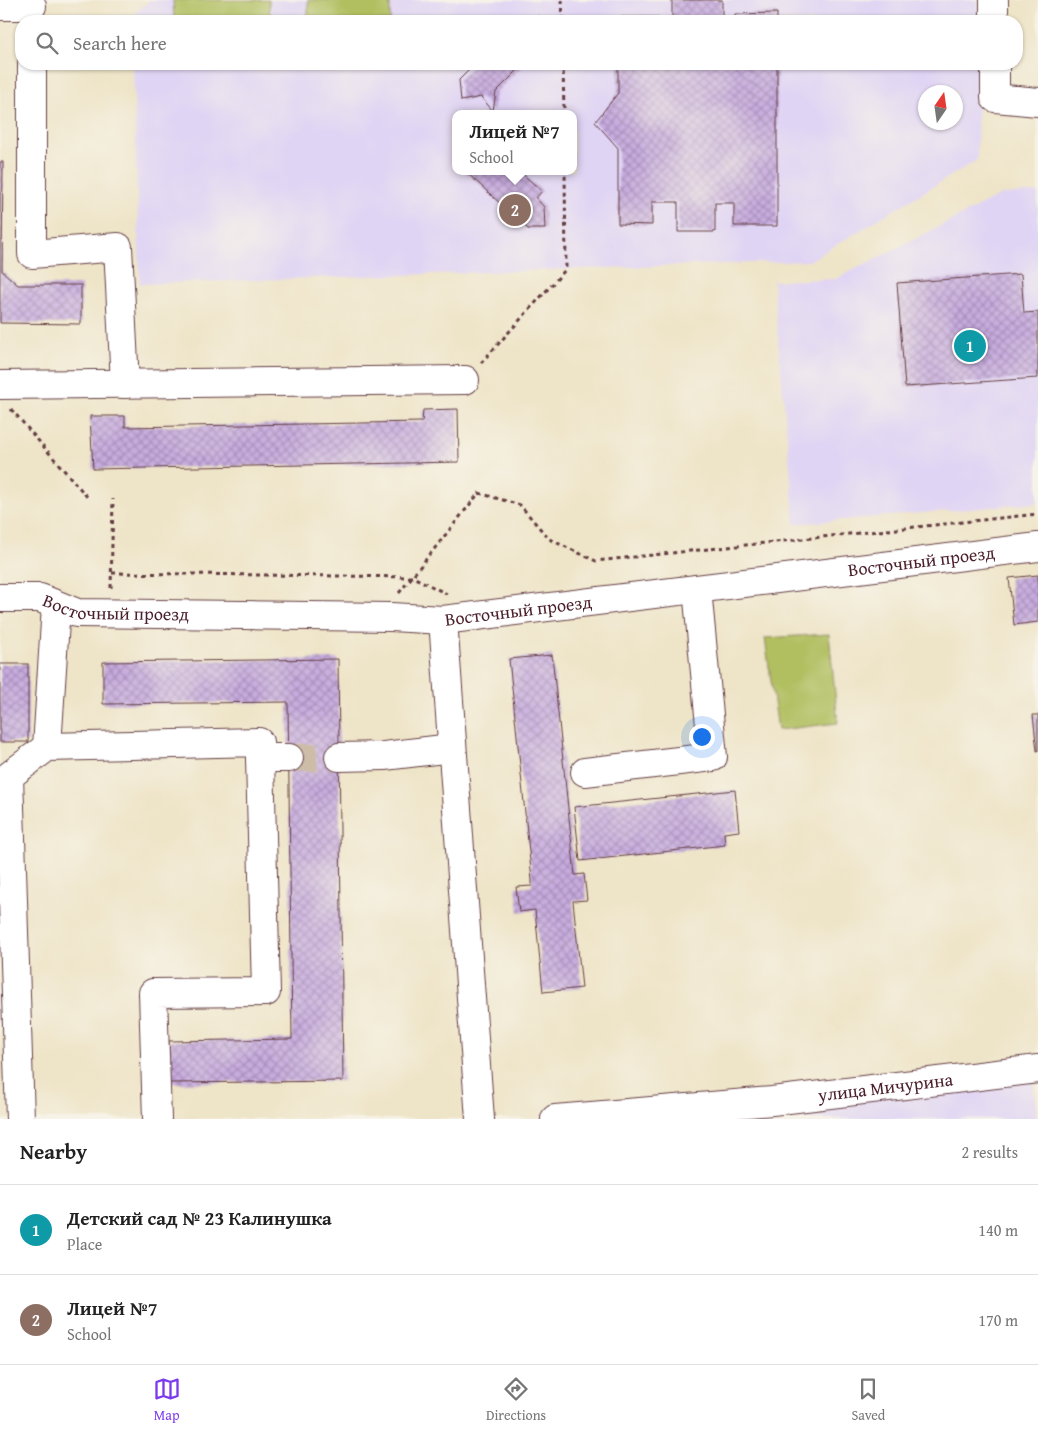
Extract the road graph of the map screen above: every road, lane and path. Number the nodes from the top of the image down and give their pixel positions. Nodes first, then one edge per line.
1 (562, 0) edge
2 (994, 0) edge
3 (0, 6) edge
4 (32, 9) edge
5 (563, 15) edge
6 (994, 15) edge
7 (32, 70) edge
8 (563, 70) edge
9 (995, 70) edge
10 (1038, 102) edge
11 (564, 110) edge
12 (565, 175) edge
13 (465, 380) joint
14 (125, 384) junction
15 (3, 395) edge
16 (113, 499) dead end
17 (89, 500) dead end
18 (1038, 514) edge
19 (1038, 548) edge
20 (112, 573) junction
21 (412, 577) junction
22 (697, 589) junction
23 (0, 598) edge
24 (56, 606) junction
25 (448, 609) junction
26 (111, 614) junction
27 (380, 617) junction
28 (47, 747) junction
29 (452, 748) junction
30 (339, 757) tunnel mouth
31 (260, 758) junction
32 (289, 758) tunnel mouth
33 (585, 772) dead end
34 (5, 777) edge
35 (1038, 1069) edge
36 (772, 1110) edge
37 (20, 1119) edge
38 (157, 1119) edge
39 (480, 1119) edge
40 (555, 1119) edge

1 - 5 path
2 - 6 street
3 - 4 street
7 - 14 street
8 - 11 path
9 - 10 street
12 - 13 path
13 - 14 street
14 - 15 street
15 - 17 path
16 - 20 path
18 - 21 path
19 - 22 street, Восточный проезд
20 - 21 path
20 - 26 path
21 - 25 path
21 - 27 path
22 - 25 street, Восточный проезд
22 - 33 street
23 - 24 street, Восточный проезд
24 - 26 street, Восточный проезд
24 - 28 street
25 - 27 street, Восточный проезд
25 - 29 street
26 - 27 street, Восточный проезд
28 - 31 street
28 - 34 street
29 - 30 street
29 - 39 street
31 - 32 street
31 - 38 street
34 - 37 street
35 - 36 street, улица Мичурина
36 - 40 street, улица Мичурина

